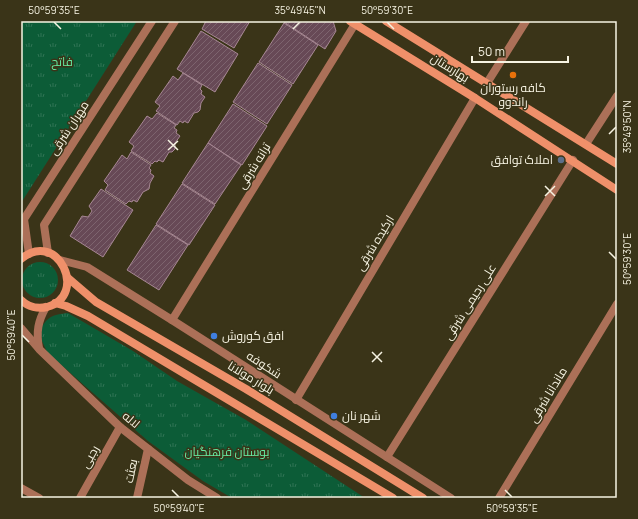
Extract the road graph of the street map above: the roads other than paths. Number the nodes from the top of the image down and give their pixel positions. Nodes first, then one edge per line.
1 (152, 21) edge
2 (175, 21) edge
3 (386, 21) edge
4 (526, 21) edge
5 (352, 23) edge
6 (487, 83) junction
7 (617, 96) edge
8 (475, 98) junction
9 (586, 144) junction
10 (573, 160) junction
11 (617, 164) edge
12 (617, 190) edge
13 (48, 253) junction
14 (23, 256) edge
15 (60, 260) junction
16 (68, 278) junction
17 (21, 300) edge
18 (55, 303) junction
19 (617, 304) edge
20 (46, 307) junction
21 (172, 320) junction
22 (21, 328) edge
23 (39, 349) junction
24 (296, 400) junction
25 (120, 428) junction
26 (148, 449) junction
27 (387, 457) junction
28 (21, 488) edge
29 (39, 498) edge
30 (80, 498) edge
31 (137, 498) edge
32 (217, 498) edge
33 (392, 498) edge
34 (423, 498) edge
35 (451, 498) edge
36 (499, 498) edge

1 - 14 street, مهران شرقی
2 - 13 street
3 - 6 main road, بهارستان
4 - 6 street
5 - 8 main road, بهارستان
5 - 21 street, ترانه شرقی
6 - 9 main road, بهارستان
7 - 9 street
8 - 10 main road, بهارستان
8 - 24 street, ارکیده شرقی
9 - 11 main road, بهارستان
10 - 12 main road, بهارستان
10 - 27 street, علی رحیمی شرقی
13 - 14 main road
13 - 15 main road
15 - 16 main road
15 - 21 street, شکوفه
16 - 18 main road
16 - 34 main road, بلوار مولانا
17 - 20 main road
18 - 20 main road
18 - 33 main road
19 - 36 street, ماندانا شرقی
20 - 23 street
21 - 24 street, شکوفه
22 - 23 street, لاله
23 - 25 street, لاله
24 - 27 street, شکوفه
25 - 26 street, لاله
25 - 30 street, رجبی
26 - 31 street, بعثت
26 - 32 street, لاله
27 - 35 street, شکوفه
28 - 29 street

